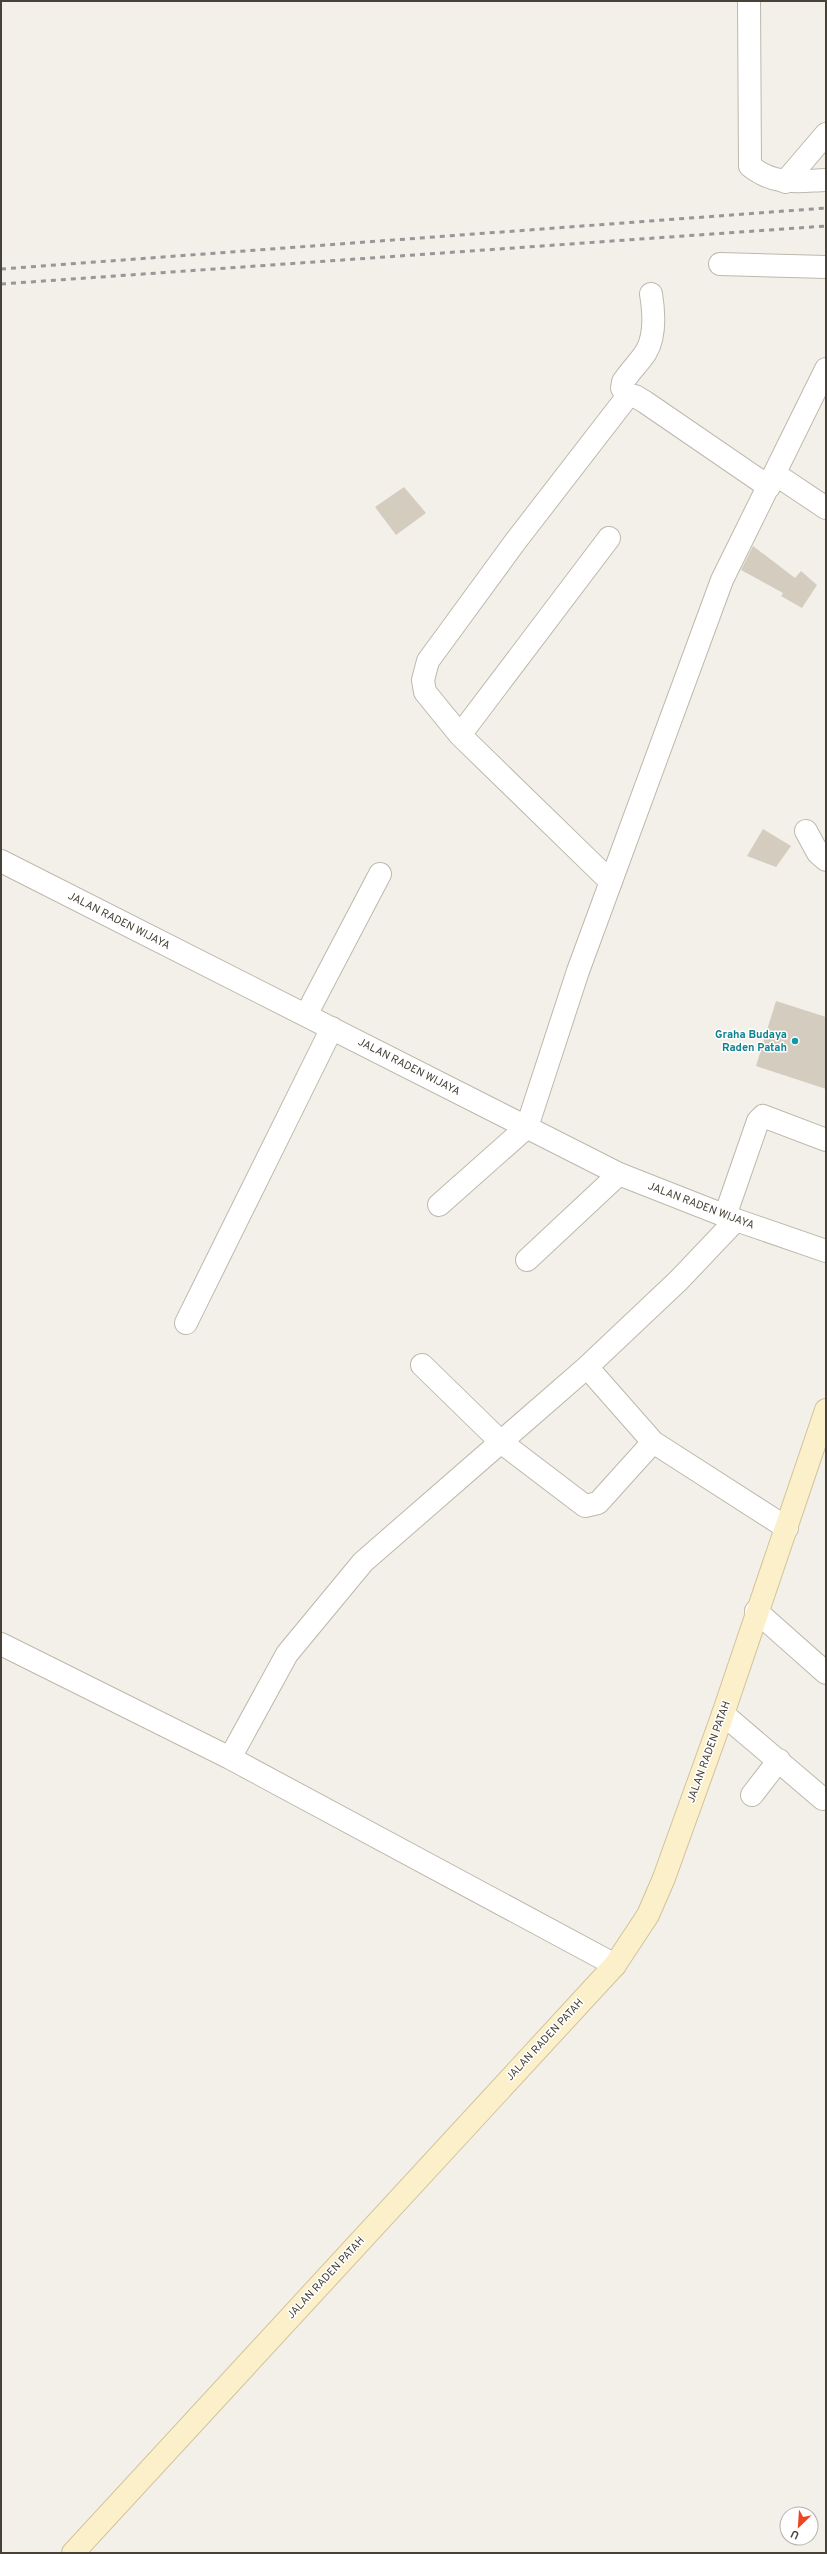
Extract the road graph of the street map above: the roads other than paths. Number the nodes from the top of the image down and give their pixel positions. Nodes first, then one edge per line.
1 (749, 1) edge
2 (826, 134) edge
3 (826, 180) edge
4 (785, 182) junction
5 (720, 264) dead end
6 (826, 267) edge
7 (651, 294) dead end
8 (826, 370) edge
9 (628, 397) junction
10 (772, 481) junction
11 (826, 508) edge
12 (609, 538) dead end
13 (460, 735) junction
14 (806, 831) dead end
15 (826, 860) edge
16 (1, 861) edge
17 (380, 874) dead end
18 (611, 882) junction
19 (306, 1015) junction
20 (332, 1028) junction
21 (527, 1127) junction
22 (826, 1140) edge
23 (619, 1174) junction
24 (439, 1205) dead end
25 (731, 1218) junction
26 (826, 1251) edge
27 (528, 1260) dead end
28 (186, 1323) dead end
29 (422, 1365) dead end
30 (587, 1367) junction
31 (826, 1410) edge
32 (501, 1442) junction
33 (653, 1442) junction
34 (787, 1528) junction
35 (756, 1612) junction
36 (1, 1644) edge
37 (826, 1673) edge
38 (723, 1714) junction
39 (230, 1758) junction
40 (779, 1760) junction
41 (752, 1795) dead end
42 (823, 1799) dead end
43 (614, 1965) junction
44 (73, 2553) edge

1 - 4 street
2 - 4 street
3 - 4 street
5 - 6 street
7 - 9 street
8 - 10 street
9 - 10 street
9 - 13 street
10 - 11 street
10 - 18 street
12 - 13 street
13 - 18 street
14 - 15 street
16 - 19 street, JALAN RADEN WIJAYA
17 - 19 street
18 - 21 street
19 - 20 street, JALAN RADEN WIJAYA
20 - 21 street, JALAN RADEN WIJAYA
20 - 28 street
21 - 23 street, JALAN RADEN WIJAYA
21 - 24 street
22 - 25 street
23 - 25 street, JALAN RADEN WIJAYA
23 - 27 street
25 - 26 street, JALAN RADEN WIJAYA
25 - 30 street
29 - 32 street
30 - 32 street
30 - 33 street
31 - 34 street, JALAN RADEN PATAH
32 - 33 street
32 - 39 street
33 - 34 street
34 - 35 street, JALAN RADEN PATAH
35 - 37 street
35 - 38 street, JALAN RADEN PATAH
36 - 39 street
38 - 40 street
38 - 43 street, JALAN RADEN PATAH
39 - 43 street
40 - 41 street
40 - 42 street
43 - 44 street, JALAN RADEN PATAH

